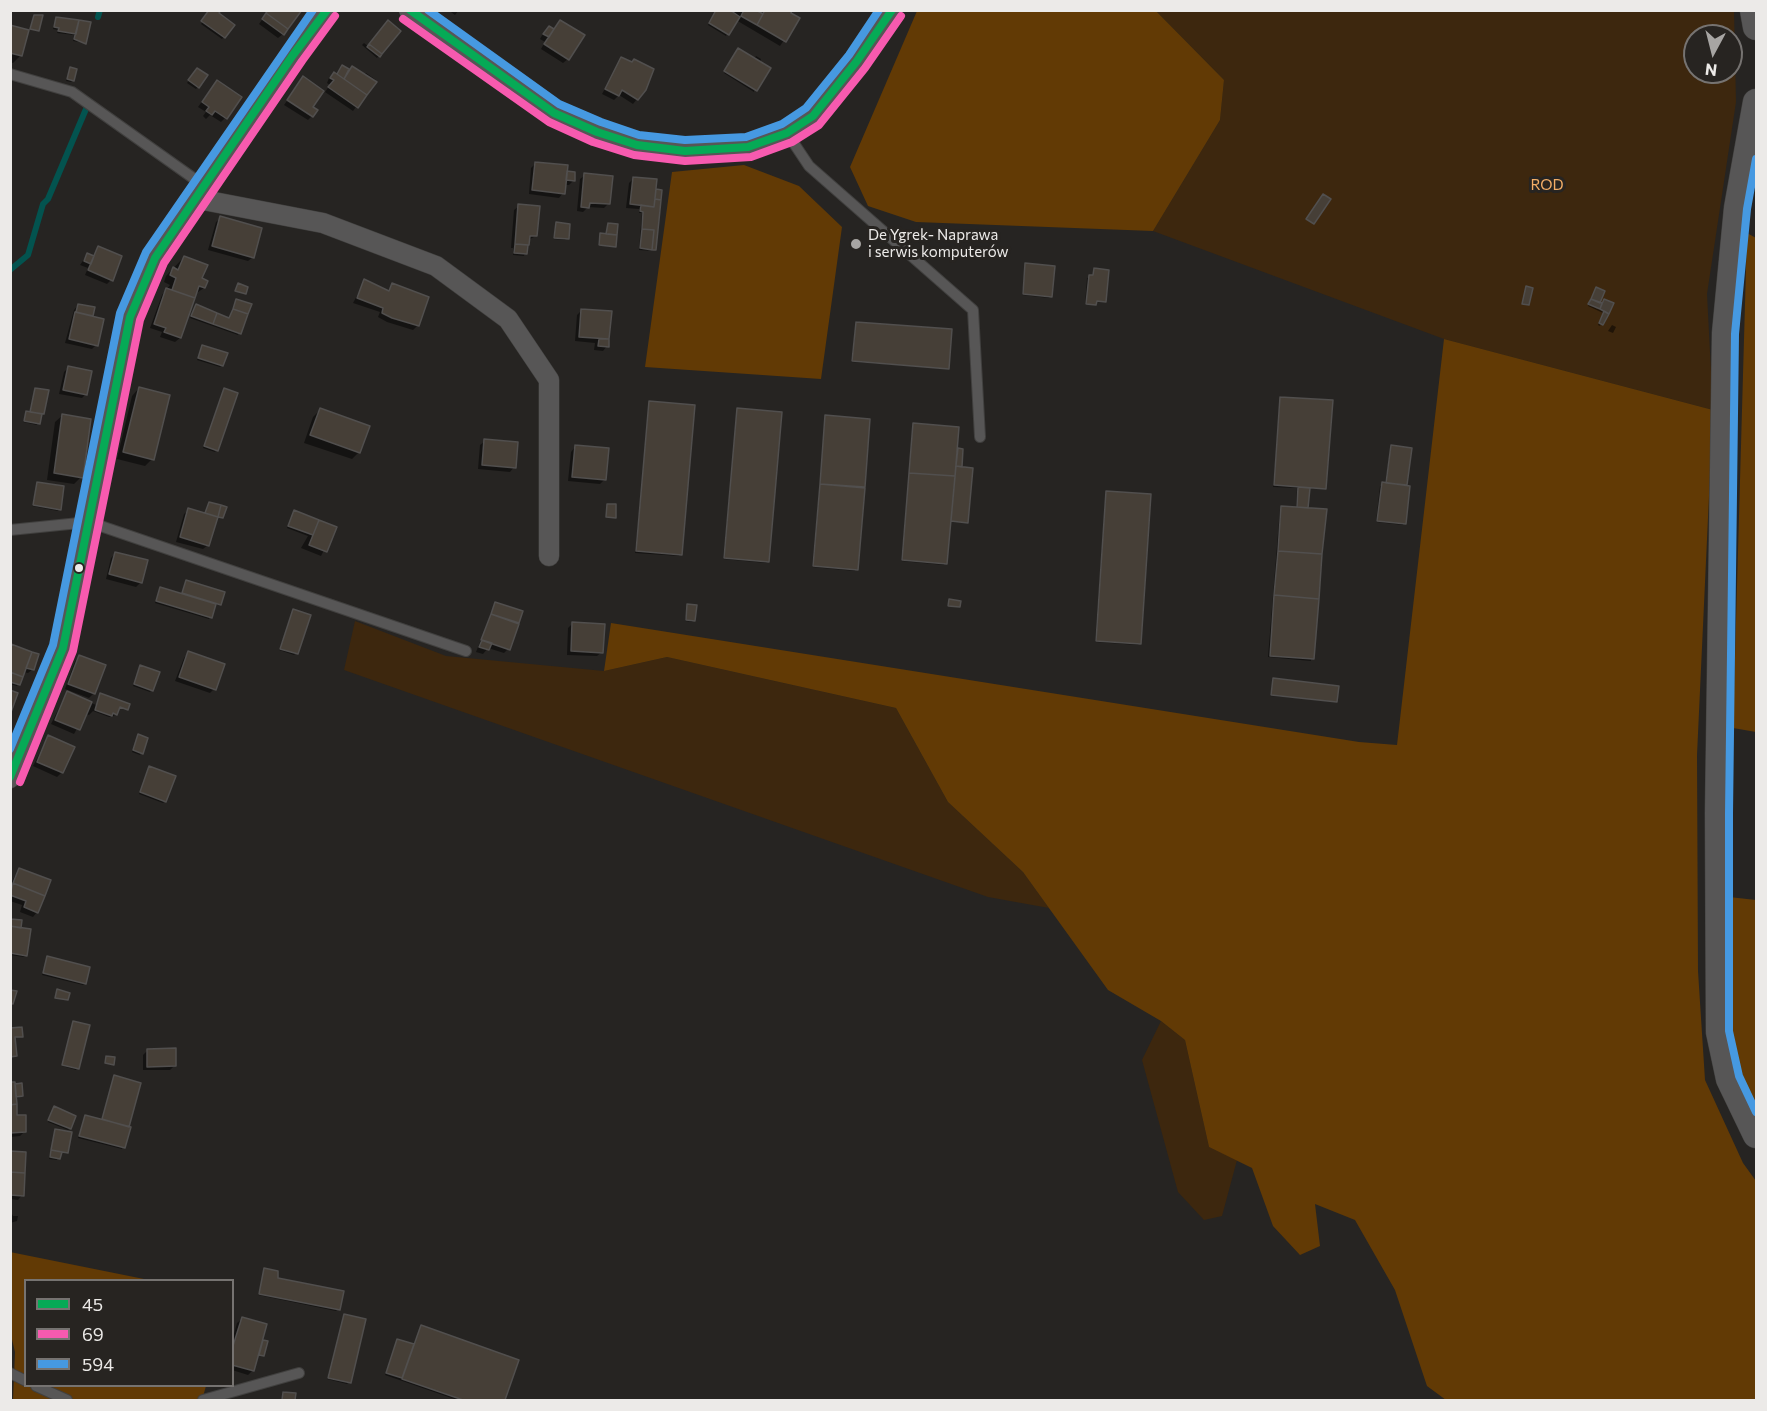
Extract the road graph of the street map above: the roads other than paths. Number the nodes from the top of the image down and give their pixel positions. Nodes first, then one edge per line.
1 (327, 10) edge
2 (409, 10) edge
3 (891, 10) edge
4 (1753, 10) edge
5 (1756, 27) edge
6 (10, 74) edge
7 (1756, 102) edge
8 (787, 133) junction
9 (198, 192) junction
10 (980, 437) dead end
11 (89, 522) junction
12 (10, 530) edge
13 (549, 556) dead end
14 (466, 651) dead end
15 (10, 778) edge
16 (1756, 1135) edge
17 (10, 1373) edge
18 (299, 1373) dead end
19 (24, 1380) edge
20 (38, 1387) edge
21 (67, 1401) edge
22 (203, 1401) edge

1 - 9 street
2 - 8 street
3 - 8 street
4 - 5 street
6 - 9 lane
7 - 16 street
8 - 10 lane
9 - 11 street
9 - 13 street
11 - 12 lane
11 - 14 lane
11 - 15 street
17 - 19 lane
18 - 22 lane
20 - 21 lane

